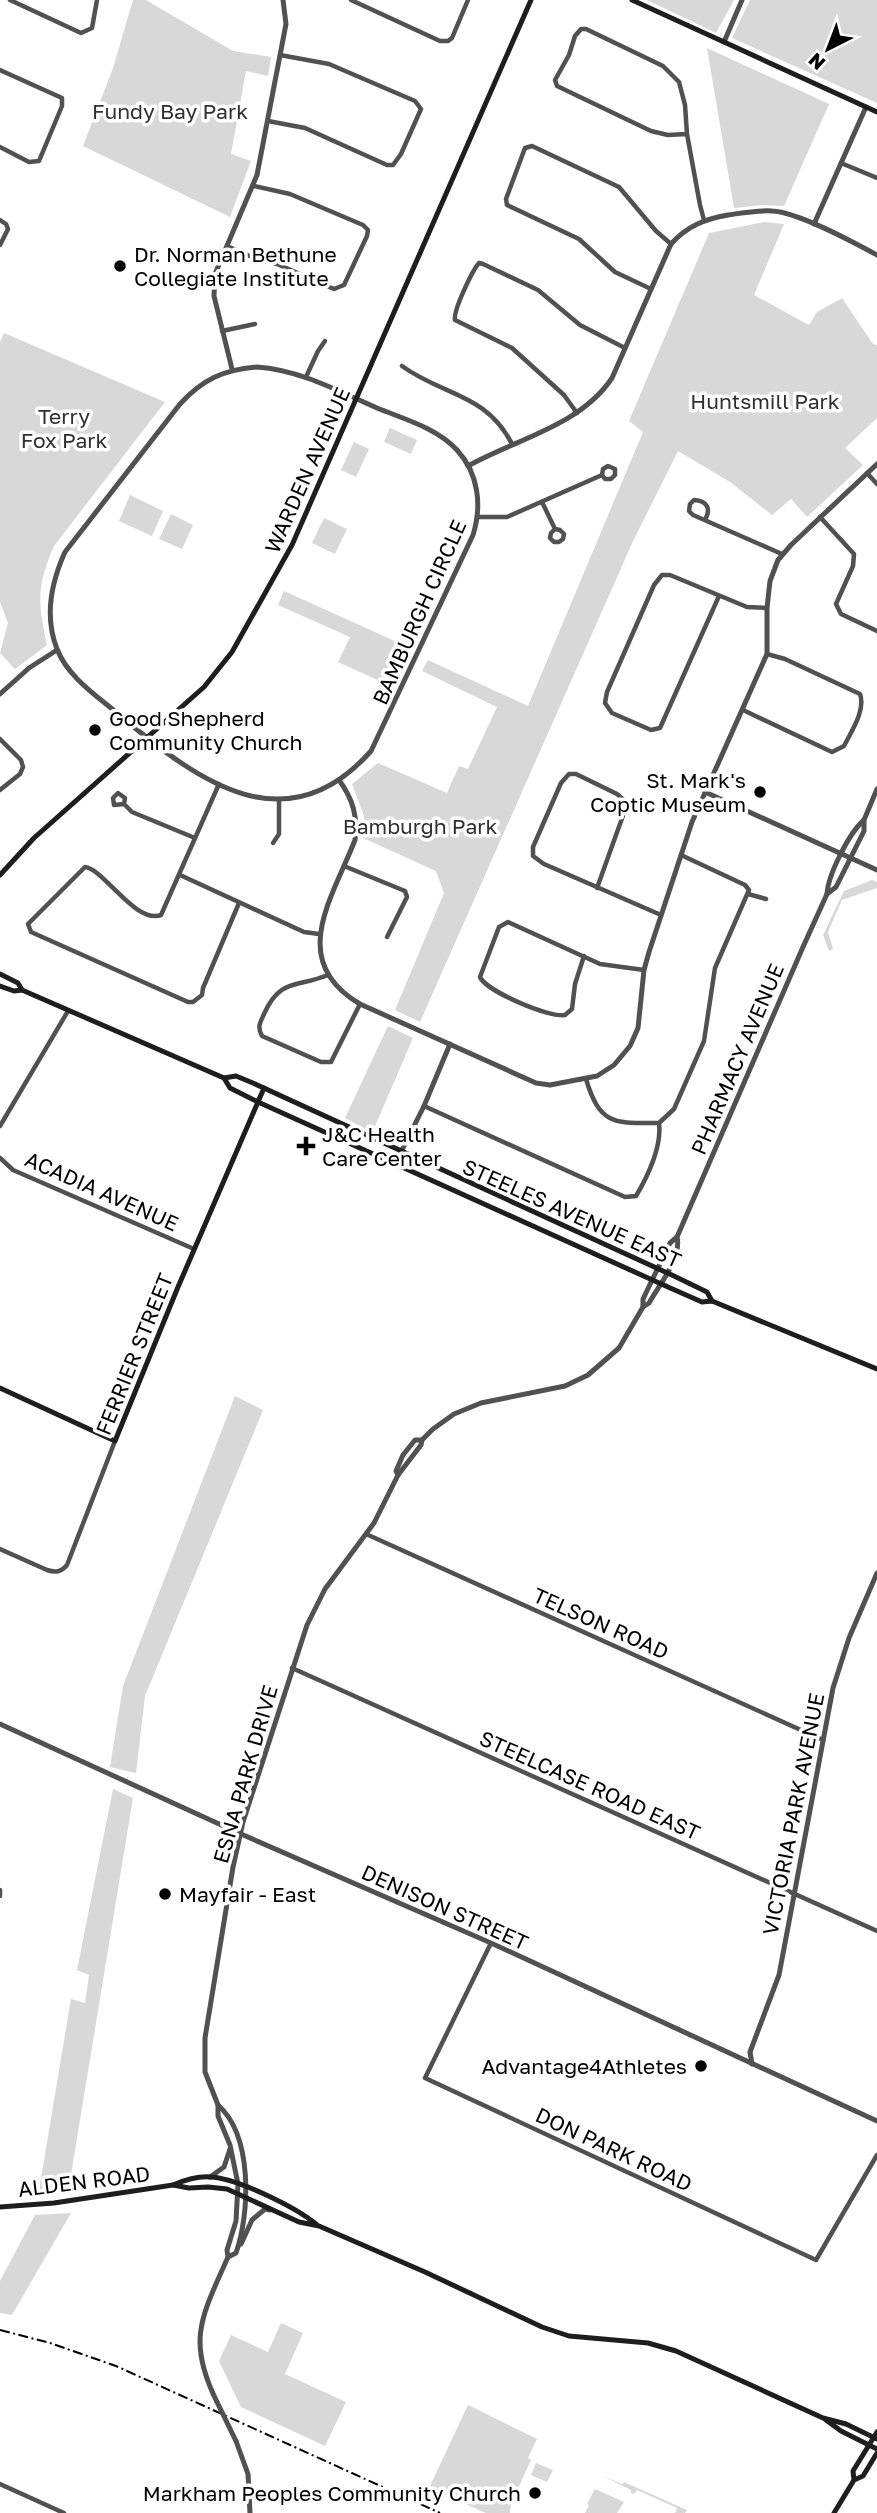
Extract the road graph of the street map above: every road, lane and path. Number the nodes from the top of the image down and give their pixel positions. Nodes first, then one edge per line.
1 (10, 0) edge
2 (97, 0) edge
3 (283, 0) edge
4 (351, 0) edge
5 (468, 0) edge
6 (531, 0) edge
7 (632, 0) edge
8 (742, 0) edge
9 (724, 42) junction
10 (280, 55) junction
11 (0, 70) edge
12 (866, 107) junction
13 (877, 112) edge
14 (268, 121) junction
15 (687, 134) junction
16 (0, 147) edge
17 (841, 163) junction
18 (877, 178) edge
19 (254, 186) junction
20 (0, 220) edge
21 (704, 220) junction
22 (814, 224) junction
23 (671, 244) junction
24 (0, 245) edge
25 (227, 246) junction
26 (877, 255) edge
27 (651, 289) junction
28 (255, 324) dead end
29 (222, 331) junction
30 (325, 341) dead end
31 (625, 348) junction
32 (402, 366) dead end
33 (232, 369) junction
34 (306, 377) junction
35 (357, 399) junction
36 (577, 413) junction
37 (512, 444) junction
38 (877, 464) edge
39 (468, 466) junction
40 (867, 473) junction
41 (601, 475) dead end
42 (877, 484) edge
43 (541, 502) junction
44 (478, 517) junction
45 (820, 517) junction
46 (705, 520) junction
47 (555, 529) dead end
48 (782, 554) junction
49 (719, 596) junction
50 (767, 608) junction
51 (877, 631) edge
52 (57, 650) junction
53 (767, 654) junction
54 (0, 694) edge
55 (743, 710) junction
56 (147, 738) junction
57 (0, 739) edge
58 (339, 780) junction
59 (219, 784) junction
60 (877, 789) edge
61 (0, 790) edge
62 (705, 792) junction
63 (279, 799) junction
64 (124, 804) dead end
65 (864, 820) junction
66 (195, 838) junction
67 (273, 844) dead end
68 (842, 854) junction
69 (681, 855) junction
70 (850, 858) junction
71 (344, 866) junction
72 (877, 870) edge
73 (0, 875) edge
74 (180, 875) junction
75 (597, 888) junction
76 (748, 894) junction
77 (827, 894) junction
78 (766, 898) dead end
79 (239, 903) junction
80 (661, 915) junction
81 (318, 934) junction
82 (387, 937) dead end
83 (584, 956) junction
84 (645, 970) junction
85 (0, 974) edge
86 (328, 975) junction
87 (0, 986) edge
88 (22, 990) junction
89 (360, 1004) junction
90 (68, 1011) junction
91 (450, 1044) junction
92 (224, 1078) junction
93 (586, 1079) junction
94 (264, 1088) junction
95 (258, 1102) junction
96 (424, 1106) junction
97 (659, 1124) junction
98 (0, 1126) edge
99 (402, 1153) junction
100 (0, 1158) edge
101 (395, 1164) junction
102 (677, 1237) junction
103 (194, 1249) junction
104 (658, 1269) junction
105 (666, 1273) junction
106 (653, 1280) junction
107 (660, 1283) junction
108 (712, 1301) junction
109 (643, 1307) junction
110 (877, 1369) edge
111 (0, 1388) edge
112 (115, 1441) junction
113 (366, 1534) junction
114 (0, 1549) edge
115 (876, 1578) edge
116 (291, 1668) junction
117 (0, 1724) edge
118 (823, 1740) junction
119 (241, 1834) junction
120 (0, 1890) edge
121 (793, 1894) junction
122 (0, 1896) edge
123 (877, 1931) edge
124 (491, 1943) junction
125 (752, 2064) junction
126 (218, 2105) junction
127 (877, 2121) edge
128 (230, 2146) junction
129 (877, 2155) edge
130 (209, 2177) junction
131 (238, 2184) junction
132 (173, 2185) junction
133 (246, 2187) junction
134 (238, 2194) junction
135 (246, 2197) junction
136 (0, 2207) edge
137 (276, 2211) junction
138 (319, 2226) junction
139 (236, 2253) junction
140 (229, 2257) junction
141 (823, 2418) junction
142 (876, 2436) edge
143 (869, 2445) junction
144 (877, 2451) edge
145 (854, 2480) junction
146 (0, 2484) edge
147 (64, 2513) edge
148 (250, 2513) edge
149 (834, 2513) edge

1 - 2 street
3 - 10 street
4 - 5 street
6 - 35 main road, WARDEN AVENUE
7 - 9 main road
8 - 9 street
9 - 12 main road
10 - 14 street
10 - 14 street
11 - 16 street
12 - 13 main road
12 - 17 street
14 - 19 street
15 - 15 street
15 - 21 street
17 - 18 street
17 - 22 street
19 - 25 street
19 - 25 street
20 - 24 street
21 - 22 street
21 - 23 street
22 - 26 street
23 - 27 street
23 - 27 street
25 - 29 street
27 - 31 street
28 - 29 street
29 - 33 street
30 - 34 street
31 - 36 street
31 - 36 street
32 - 37 street
33 - 34 street, BAMBURGH CIRCLE
33 - 52 street, BAMBURGH CIRCLE
34 - 35 street, BAMBURGH CIRCLE
35 - 39 street, BAMBURGH CIRCLE
35 - 56 main road, WARDEN AVENUE
36 - 37 street
37 - 39 street
38 - 40 street
39 - 44 street, BAMBURGH CIRCLE
40 - 42 street
40 - 45 street
41 - 43 street
43 - 44 street
43 - 47 street
44 - 58 street, BAMBURGH CIRCLE
45 - 48 street
45 - 51 street
46 - 46 street
46 - 48 street
48 - 50 street
49 - 49 street
49 - 50 street
50 - 53 street
52 - 54 street
52 - 56 street, BAMBURGH CIRCLE
53 - 55 street
53 - 55 street
55 - 62 street
56 - 59 street, BAMBURGH CIRCLE
56 - 73 main road, WARDEN AVENUE
57 - 61 street
58 - 63 street, BAMBURGH CIRCLE
58 - 71 street
59 - 63 street, BAMBURGH CIRCLE
59 - 66 street
60 - 65 street, PHARMACY AVENUE
62 - 68 street
62 - 69 street
63 - 67 street
64 - 66 street
65 - 68 street, PHARMACY AVENUE
65 - 70 street, PHARMACY AVENUE
66 - 74 street
68 - 70 street
68 - 77 street, PHARMACY AVENUE
69 - 76 street
69 - 80 street
70 - 72 street
70 - 77 street, PHARMACY AVENUE
71 - 81 street
71 - 82 street
74 - 79 street
74 - 79 street
75 - 75 street
75 - 80 street
76 - 78 street
76 - 97 street
77 - 102 street, PHARMACY AVENUE
79 - 81 street
80 - 84 street
81 - 86 street
83 - 83 street
83 - 84 street
84 - 93 street
85 - 88 main road, STEELES AVENUE EAST
86 - 89 street
86 - 89 street
87 - 88 main road, STEELES AVENUE EAST
88 - 90 main road, STEELES AVENUE EAST
89 - 91 street
90 - 92 main road, STEELES AVENUE EAST
90 - 98 street
91 - 93 street
91 - 96 street
92 - 94 main road, STEELES AVENUE EAST
92 - 95 main road, STEELES AVENUE EAST
93 - 97 street
94 - 95 main road, FERRIER STREET
94 - 99 main road, STEELES AVENUE EAST
95 - 101 main road, STEELES AVENUE EAST
95 - 103 main road, FERRIER STREET
96 - 97 street
96 - 99 street
99 - 101 street
99 - 104 main road, STEELES AVENUE EAST
100 - 103 street, ACADIA AVENUE
101 - 106 main road, STEELES AVENUE EAST
102 - 104 street, PHARMACY AVENUE
102 - 105 street, PHARMACY AVENUE
103 - 112 main road, FERRIER STREET
104 - 105 main road, STEELES AVENUE EAST
104 - 106 street, ESNA PARK DRIVE
105 - 107 street, PHARMACY AVENUE
105 - 108 main road, STEELES AVENUE EAST
106 - 107 main road, STEELES AVENUE EAST
106 - 109 street, ESNA PARK DRIVE
107 - 108 main road, STEELES AVENUE EAST
107 - 109 street, ESNA PARK DRIVE
108 - 110 main road, STEELES AVENUE EAST
109 - 113 street, ESNA PARK DRIVE
111 - 112 main road
112 - 114 street, FERRIER STREET
113 - 116 street, ESNA PARK DRIVE
113 - 118 street, TELSON ROAD
115 - 118 street, VICTORIA PARK AVENUE
116 - 119 street, ESNA PARK DRIVE
116 - 121 street, STEELCASE ROAD EAST
117 - 119 street, DENISON STREET
118 - 121 street, VICTORIA PARK AVENUE
119 - 124 street, DENISON STREET
119 - 126 street, ESNA PARK DRIVE
120 - 122 street
121 - 123 street, STEELCASE ROAD EAST
121 - 125 street, VICTORIA PARK AVENUE
124 - 125 street, DENISON STREET
124 - 129 street, DON PARK ROAD
125 - 127 street, DENISON STREET
126 - 128 street, ESNA PARK DRIVE
126 - 133 street, ESNA PARK DRIVE
128 - 130 street
128 - 131 street, ESNA PARK DRIVE
130 - 131 main road, ALDEN ROAD
130 - 132 main road, ALDEN ROAD
131 - 133 main road, ALDEN ROAD
131 - 134 street, ESNA PARK DRIVE
132 - 134 main road, ALDEN ROAD
132 - 136 main road, ALDEN ROAD
133 - 135 street, ESNA PARK DRIVE
133 - 138 main road
134 - 135 main road
134 - 140 street, ESNA PARK DRIVE
135 - 137 main road
135 - 139 street, ESNA PARK DRIVE
137 - 138 main road
137 - 139 street
138 - 141 main road
139 - 140 street
140 - 148 street, ESNA PARK DRIVE, bridge
141 - 142 main road
141 - 143 main road
142 - 143 main road
143 - 144 main road
143 - 145 main road
144 - 145 main road
145 - 149 main road
146 - 147 street

